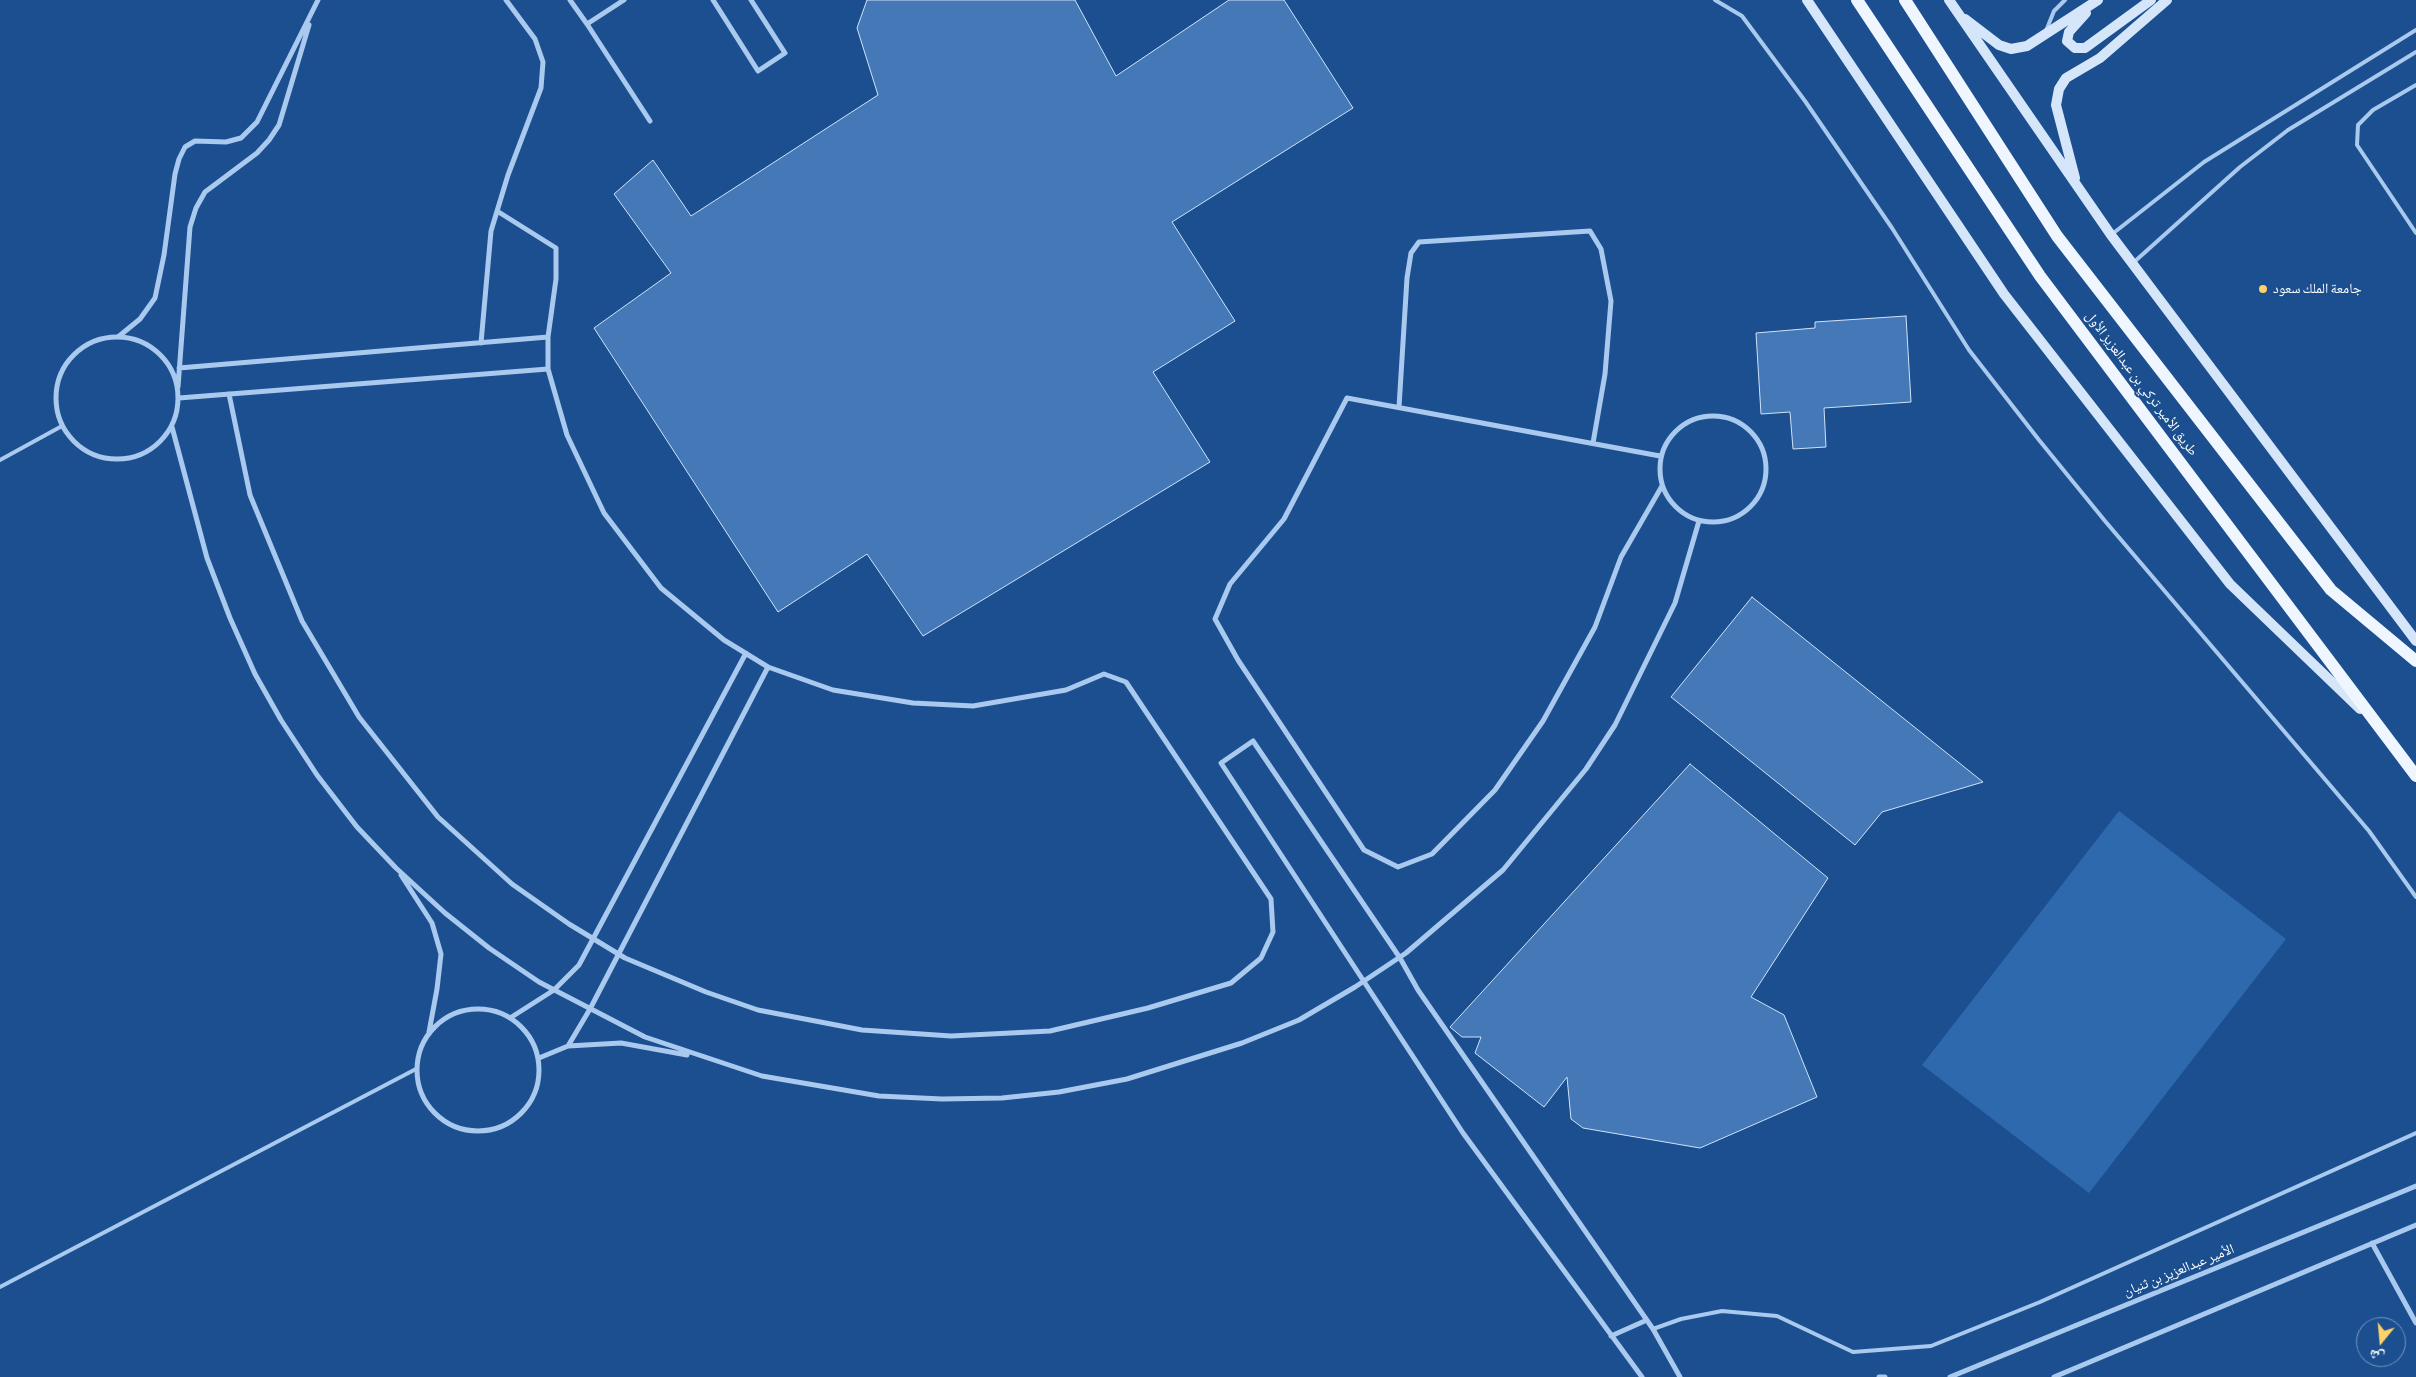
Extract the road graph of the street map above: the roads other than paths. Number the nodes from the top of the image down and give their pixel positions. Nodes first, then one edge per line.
1 (318, 0) edge
2 (506, 0) edge
3 (570, 0) edge
4 (624, 0) edge
5 (713, 0) edge
6 (751, 0) edge
7 (1715, 0) edge
8 (1808, 0) edge
9 (1857, 0) edge
10 (1905, 0) edge
11 (1949, 0) edge
12 (2065, 0) edge
13 (2099, 0) edge
14 (2151, 0) edge
15 (2167, 0) edge
16 (313, 10) junction
17 (1956, 12) junction
18 (587, 24) junction
19 (2416, 30) edge
20 (2045, 33) junction
21 (2416, 52) edge
22 (2416, 85) edge
23 (650, 121) dead end
24 (2076, 184) junction
25 (497, 212) junction
26 (2416, 233) edge
27 (2111, 234) junction
28 (2133, 263) junction
29 (118, 337) junction
30 (548, 337) junction
31 (481, 343) junction
32 (179, 368) junction
33 (548, 369) junction
34 (178, 387) junction
35 (229, 394) junction
36 (179, 398) junction
37 (1399, 407) junction
38 (62, 426) junction
39 (172, 427) junction
40 (1593, 444) junction
41 (1660, 456) junction
42 (0, 460) edge
43 (1662, 486) junction
44 (1699, 521) junction
45 (2416, 641) edge
46 (746, 653) junction
47 (2416, 661) edge
48 (768, 667) junction
49 (2384, 732) junction
50 (2416, 776) edge
51 (396, 868) junction
52 (2416, 897) edge
53 (593, 939) junction
54 (619, 954) junction
55 (1400, 958) junction
56 (1362, 982) junction
57 (554, 990) junction
58 (590, 1009) junction
59 (510, 1018) junction
60 (428, 1033) junction
61 (568, 1046) junction
62 (539, 1058) junction
63 (703, 1058) junction
64 (416, 1070) junction
65 (2416, 1133) edge
66 (2416, 1186) edge
67 (2416, 1225) edge
68 (2372, 1243) junction
69 (0, 1286) edge
70 (1647, 1320) junction
71 (2416, 1323) edge
72 (1653, 1329) junction
73 (1611, 1336) junction
74 (1642, 1377) edge
75 (1680, 1377) edge
76 (1879, 1377) edge
77 (1885, 1377) edge
78 (1950, 1377) edge
79 (2054, 1377) edge

1 - 16 street
2 - 25 street
3 - 18 street
4 - 18 street
5 - 6 street
7 - 52 lane
8 - 49 main road
9 - 49 main road, طريق الأمير تركي بن عبدالعزيز الأول
10 - 47 main road, طريق الأمير تركي بن عبدالعزيز الأول
11 - 17 main road
12 - 20 lane
13 - 14 main road
13 - 20 main road
15 - 24 main road
16 - 29 street
16 - 32 street
17 - 20 main road
17 - 24 main road
18 - 23 street
19 - 27 lane
21 - 28 lane
22 - 26 lane
24 - 27 main road
25 - 30 street
25 - 31 street
27 - 28 main road
28 - 45 main road
29 - 34 street
29 - 38 street
30 - 31 street
30 - 33 street
31 - 32 street
32 - 34 street
33 - 35 street
33 - 46 street
34 - 36 street
35 - 36 street
35 - 53 street
36 - 39 street
37 - 40 street
37 - 40 street
37 - 43 street
38 - 39 street
38 - 42 lane
39 - 51 street
40 - 41 street
41 - 43 street
41 - 44 street
43 - 44 street
44 - 55 street
46 - 48 street
46 - 53 street
48 - 54 street
48 - 54 street
49 - 50 main road, طريق الأمير تركي بن عبدالعزيز الأول
51 - 57 street
51 - 60 street
53 - 54 street
53 - 57 street
54 - 58 street
55 - 56 street
55 - 56 street
55 - 70 street
56 - 63 street
56 - 73 street
57 - 58 street
57 - 59 street
58 - 61 street
58 - 63 street
59 - 60 street
59 - 62 street
60 - 64 street
61 - 62 street
61 - 63 street
62 - 64 street
64 - 69 lane
65 - 72 lane
66 - 78 street, الأمير عبدالعزيز بن ثنيان
67 - 68 street
68 - 71 street
68 - 79 street
70 - 72 street
70 - 73 street
72 - 75 street
73 - 74 street
76 - 77 street

